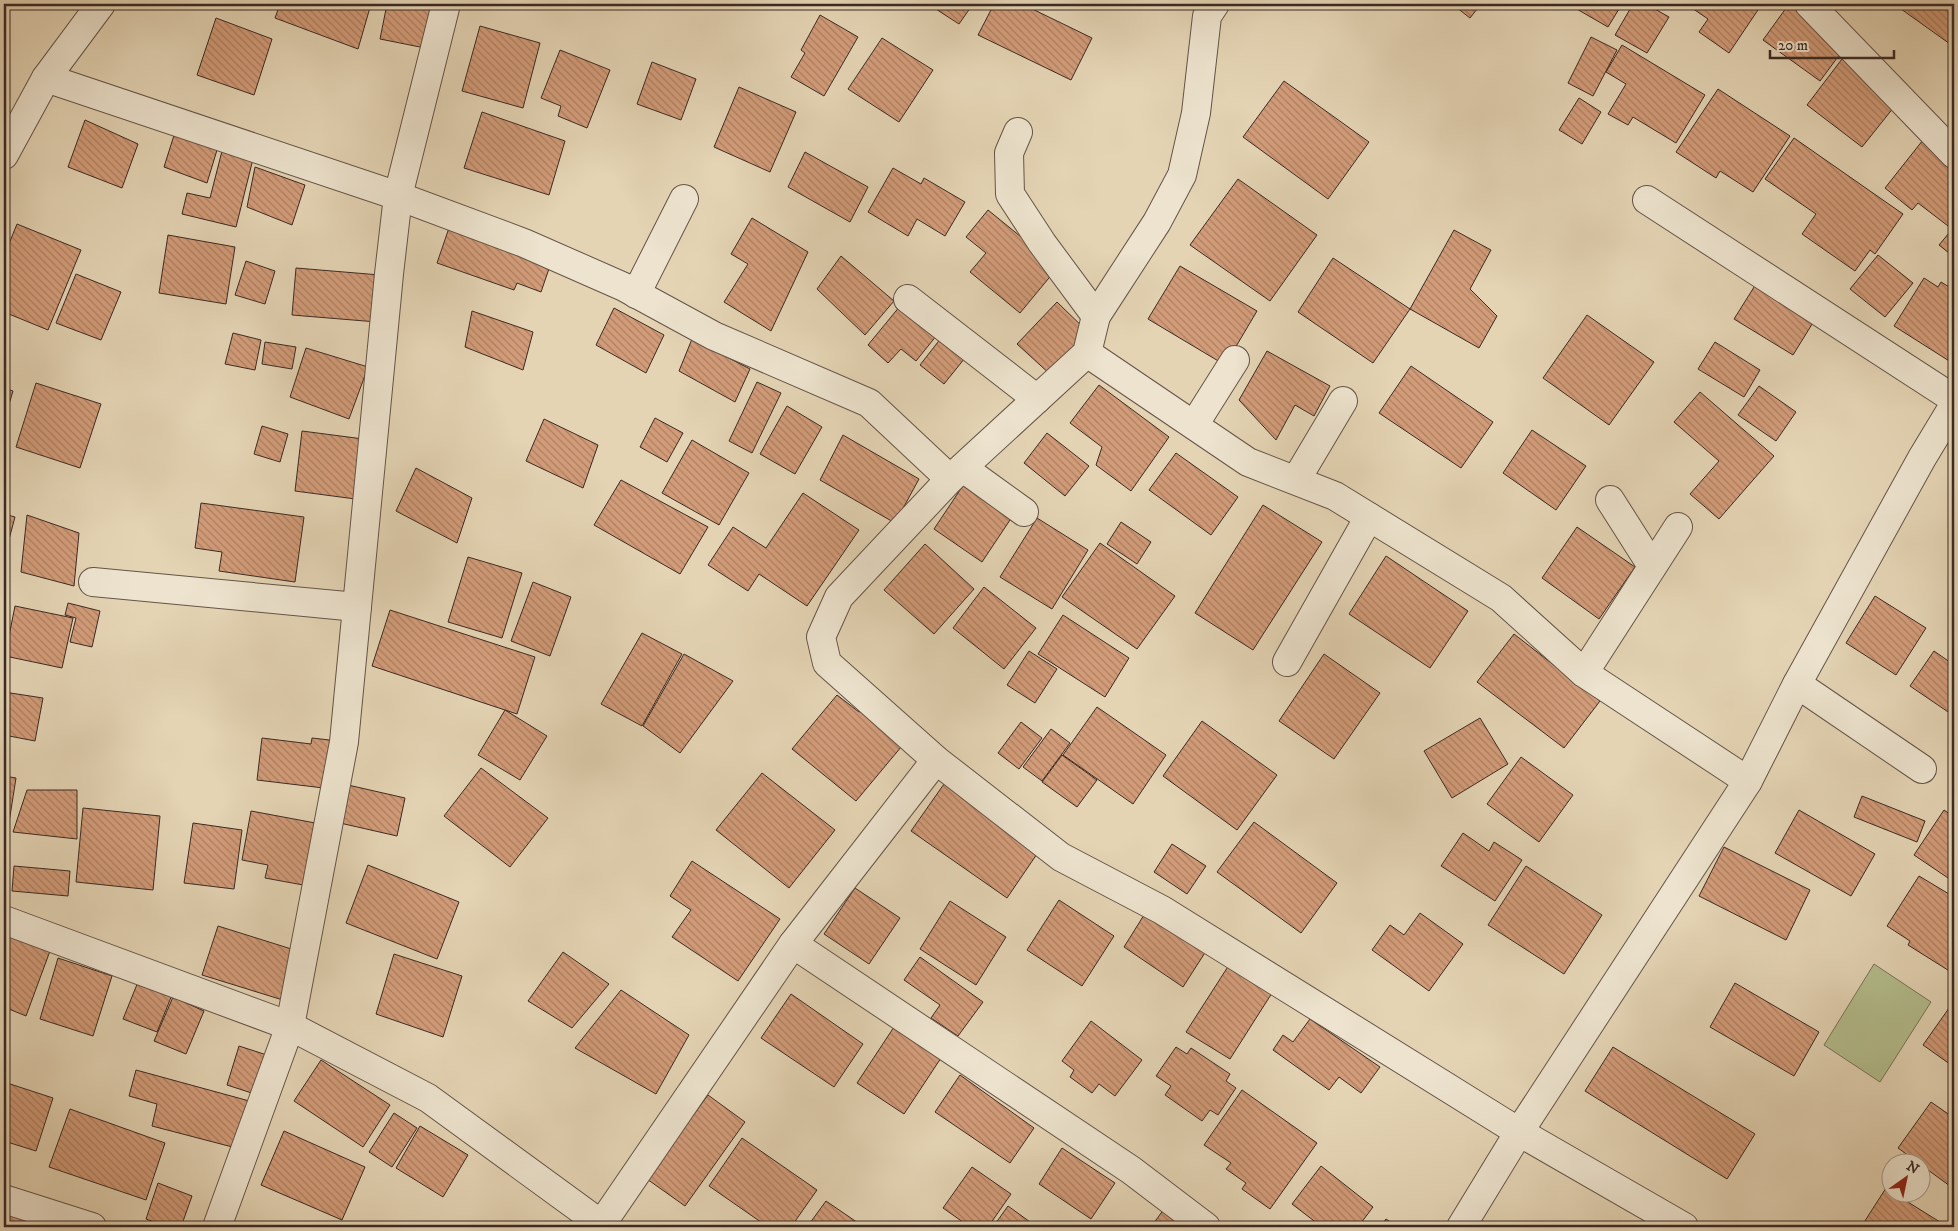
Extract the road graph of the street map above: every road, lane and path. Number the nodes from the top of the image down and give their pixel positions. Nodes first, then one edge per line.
1 (101, 4) edge
2 (446, 4) edge
3 (1215, 4) edge
4 (1809, 4) edge
5 (46, 78) junction
6 (1018, 132) dead end
7 (1954, 154) edge
8 (4, 155) edge
9 (398, 196) junction
10 (684, 199) dead end
11 (1647, 200) dead end
12 (636, 294) junction
13 (908, 299) dead end
14 (1096, 316) junction
15 (1087, 353) junction
16 (1235, 360) dead end
17 (1037, 399) junction
18 (1954, 400) edge
19 (1343, 402) dead end
20 (1954, 405) edge
21 (1194, 425) junction
22 (956, 473) junction
23 (1296, 480) junction
24 (1610, 500) dead end
25 (1024, 512) dead end
26 (1369, 517) junction
27 (1678, 527) dead end
28 (1652, 566) junction
29 (92, 582) dead end
30 (357, 606) junction
31 (1287, 662) dead end
32 (1584, 673) junction
33 (1797, 684) junction
34 (936, 760) junction
35 (1922, 768) dead end
36 (1748, 781) junction
37 (4, 920) edge
38 (794, 944) junction
39 (290, 1026) junction
40 (1519, 1132) junction
41 (4, 1199) edge
42 (603, 1226) edge
43 (92, 1227) edge
44 (218, 1227) edge
45 (1206, 1227) edge
46 (1461, 1227) edge
47 (1684, 1227) edge

1 - 5 street
2 - 9 street
3 - 14 street
4 - 7 street
5 - 8 street
5 - 9 street
6 - 14 street
9 - 12 street
9 - 30 street
10 - 12 street
11 - 18 street
12 - 22 street
13 - 17 street
14 - 15 street
15 - 17 street
15 - 21 street
16 - 21 street
17 - 22 street
19 - 23 street
20 - 33 street
21 - 23 street
22 - 25 street
22 - 34 street
23 - 26 street
24 - 28 street
26 - 31 street
26 - 32 street
27 - 28 street
28 - 32 street
29 - 30 street
30 - 39 street
32 - 36 street
33 - 35 street
33 - 36 street
34 - 38 street
34 - 40 street
36 - 40 street
37 - 39 street
38 - 42 street
38 - 45 street
39 - 42 street
39 - 44 street
40 - 46 street
40 - 47 street
41 - 43 street

